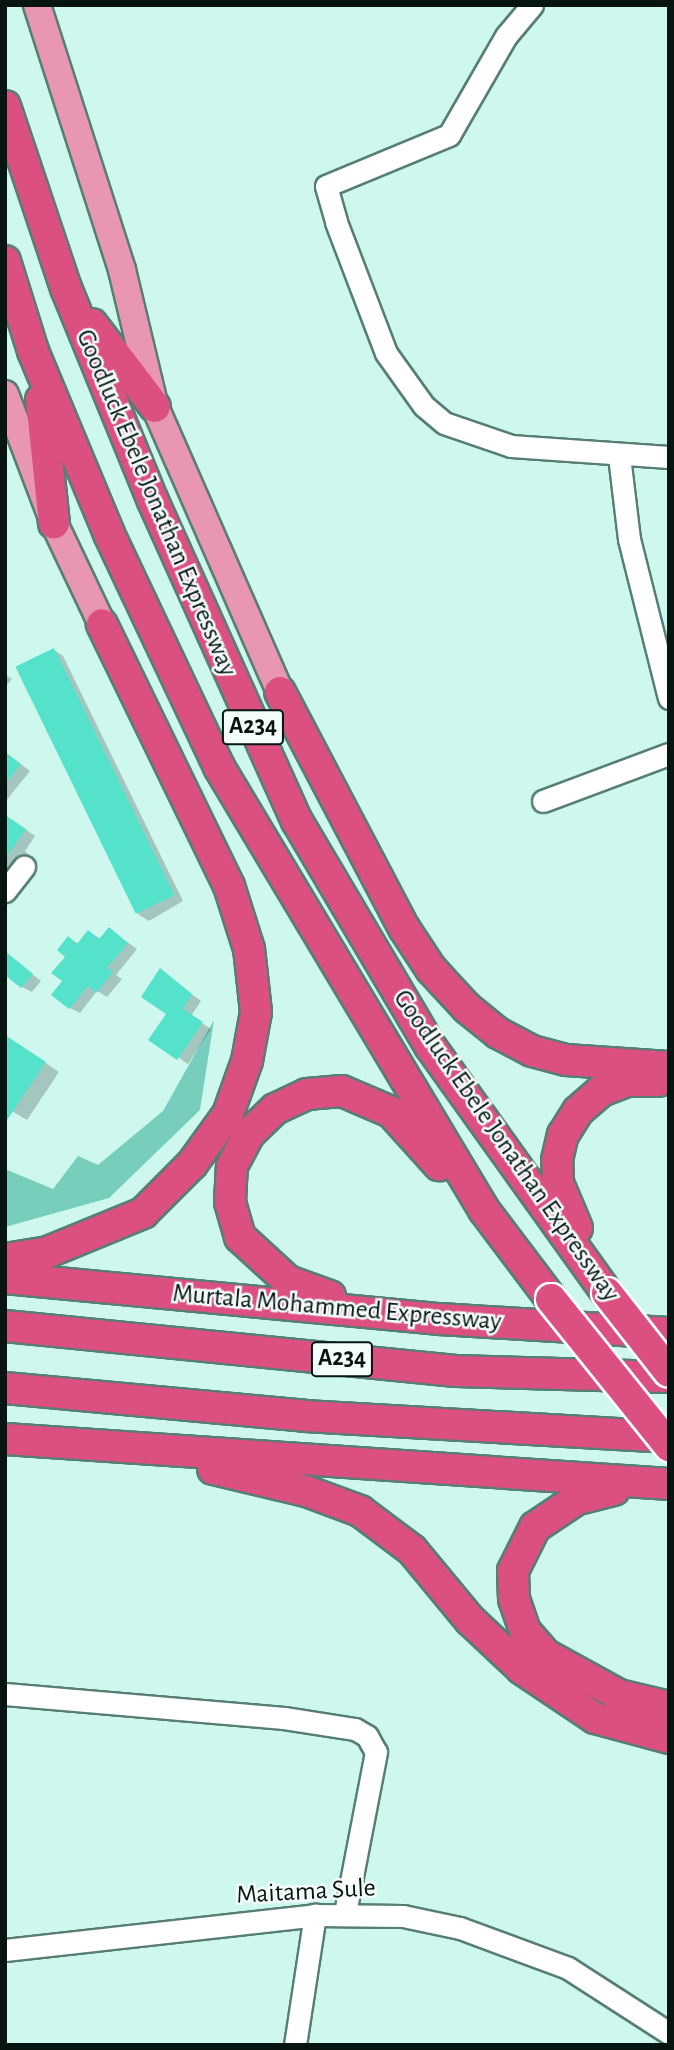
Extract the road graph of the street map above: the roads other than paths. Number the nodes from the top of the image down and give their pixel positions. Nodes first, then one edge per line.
1 (37, 5) edge
2 (533, 5) edge
3 (5, 106) edge
4 (5, 261) edge
5 (66, 288) junction
6 (33, 351) junction
7 (5, 394) edge
8 (155, 407) junction
9 (619, 456) junction
10 (669, 457) edge
11 (54, 523) junction
12 (102, 624) junction
13 (280, 692) junction
14 (669, 698) edge
15 (669, 754) edge
16 (219, 767) junction
17 (543, 801) dead end
18 (297, 821) junction
19 (24, 867) dead end
20 (5, 891) edge
21 (669, 1067) edge
22 (669, 1083) edge
23 (484, 1210) junction
24 (5, 1259) edge
25 (5, 1278) edge
26 (602, 1287) junction
27 (440, 1319) junction
28 (5, 1326) edge
29 (669, 1333) edge
30 (669, 1374) edge
31 (5, 1388) edge
32 (669, 1437) edge
33 (5, 1439) edge
34 (669, 1446) edge
35 (145, 1451) junction
36 (655, 1483) edge
37 (5, 1694) edge
38 (669, 1707) edge
39 (669, 1738) edge
40 (345, 1913) junction
41 (315, 1914) junction
42 (5, 1950) edge
43 (669, 2033) edge
44 (295, 2045) edge

1 - 8 main road, Goodluck Ebele Jonathan Expressway
2 - 9 street
3 - 5 highway, Goodluck Ebele Jonathan Expressway / A234
4 - 6 highway, Goodluck Ebele Jonathan Expressway / A234
5 - 8 highway
5 - 18 highway, Goodluck Ebele Jonathan Expressway / A234
6 - 11 highway
6 - 16 highway, Goodluck Ebele Jonathan Expressway / A234
7 - 11 main road
8 - 13 main road, Goodluck Ebele Jonathan Expressway
9 - 10 street
9 - 14 street
11 - 12 main road
12 - 16 highway
12 - 24 highway
13 - 18 highway
13 - 21 highway
15 - 17 street
16 - 23 highway, Goodluck Ebele Jonathan Expressway / A234
18 - 26 highway, Goodluck Ebele Jonathan Expressway / A234
19 - 20 street
22 - 26 highway
23 - 27 highway
23 - 34 highway, Goodluck Ebele Jonathan Expressway / A234, bridge
25 - 27 highway, Murtala Mohammed Expressway
26 - 30 highway, Goodluck Ebele Jonathan Expressway / A234, bridge
27 - 29 highway, Murtala Mohammed Expressway
28 - 30 highway, Murtala Mohammed Expressway / A234
31 - 32 highway, A234
33 - 35 highway
35 - 36 highway
35 - 39 highway
36 - 38 highway
37 - 40 street
40 - 41 street, Maitama Sule
40 - 43 street, Maitama Sule
41 - 42 street, Maitama Sule
41 - 44 street

